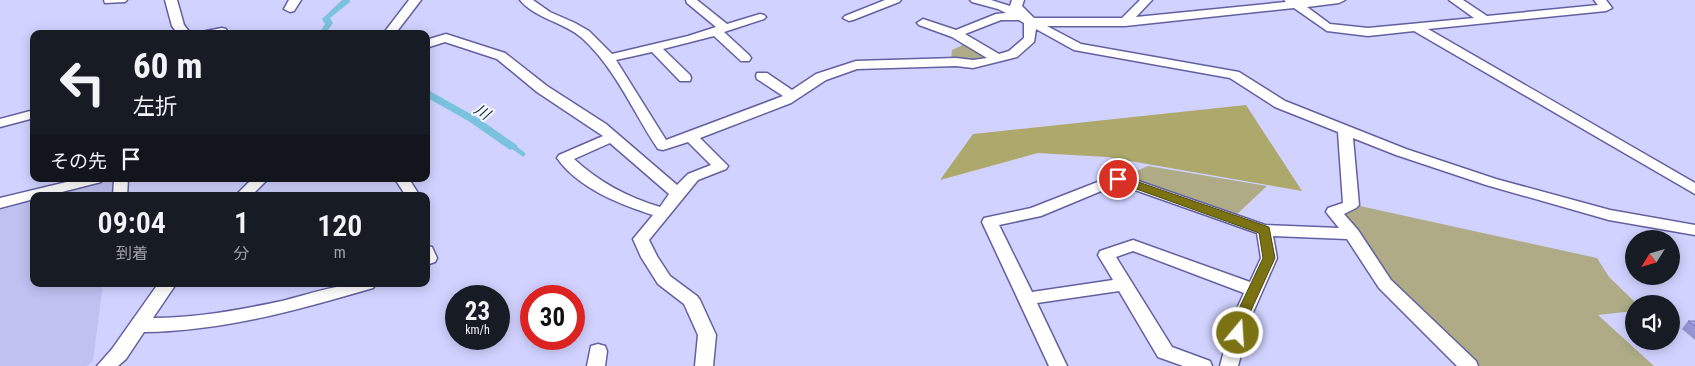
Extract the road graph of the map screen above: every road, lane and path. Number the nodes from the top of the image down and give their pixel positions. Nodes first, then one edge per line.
1 (122, 0) edge
2 (171, 0) edge
3 (415, 0) edge
4 (526, 0) edge
5 (896, 0) edge
6 (976, 0) edge
7 (1018, 0) edge
8 (1146, 0) edge
9 (1209, 0) edge
10 (1339, 0) edge
11 (1454, 0) edge
12 (1600, 0) edge
13 (109, 1) dead end
14 (692, 1) edge
15 (1293, 2) edge
16 (1217, 12) junction
17 (760, 17) dead end
18 (849, 18) dead end
19 (1026, 20) junction
20 (1125, 22) junction
21 (1486, 22) junction
22 (923, 23) dead end
23 (1417, 28) junction
24 (182, 30) edge
25 (392, 30) edge
26 (720, 30) junction
27 (956, 34) junction
28 (430, 42) edge
29 (655, 48) junction
30 (609, 58) junction
31 (746, 58) dead end
32 (998, 59) junction
33 (762, 76) dead end
34 (685, 78) dead end
35 (792, 96) junction
36 (30, 115) edge
37 (0, 123) edge
38 (1344, 130) junction
39 (690, 136) junction
40 (612, 137) junction
41 (84, 182) edge
42 (258, 182) edge
43 (1695, 190) edge
44 (44, 192) edge
45 (246, 192) edge
46 (678, 193) junction
47 (30, 196) edge
48 (0, 203) edge
49 (663, 213) junction
50 (1264, 230) junction
51 (1695, 230) edge
52 (1352, 234) junction
53 (1124, 284) junction
54 (165, 287) edge
55 (357, 287) edge
56 (1254, 290) junction
57 (1026, 299) junction
58 (139, 325) junction
59 (106, 366) edge
60 (704, 366) edge
61 (1058, 366) edge
62 (1203, 366) edge
63 (1229, 366) edge
64 (1469, 366) edge

1 - 13 street
2 - 24 street
3 - 25 street
4 - 30 street
5 - 18 street
6 - 19 street
7 - 19 street
8 - 20 street
9 - 16 street
10 - 15 street
11 - 21 street
12 - 21 street
14 - 26 street
15 - 16 street
15 - 23 street
16 - 20 street
17 - 26 street
19 - 20 street
19 - 27 street
19 - 32 street
19 - 38 street
21 - 23 street
22 - 27 street
23 - 43 street
26 - 29 street
26 - 31 street
27 - 32 street
28 - 40 street
29 - 30 street
29 - 34 street
30 - 39 street
32 - 35 street
33 - 35 street
35 - 39 street
36 - 37 street
38 - 51 street
38 - 52 street
39 - 46 street
40 - 46 street
40 - 49 street
41 - 44 street
42 - 45 street
46 - 49 street
47 - 48 street
49 - 60 street
50 - 52 street
50 - 56 street
50 - 57 street
52 - 64 street
53 - 56 street
53 - 57 street
53 - 62 street
54 - 58 street
55 - 58 street
56 - 63 street
57 - 61 street
58 - 59 street

